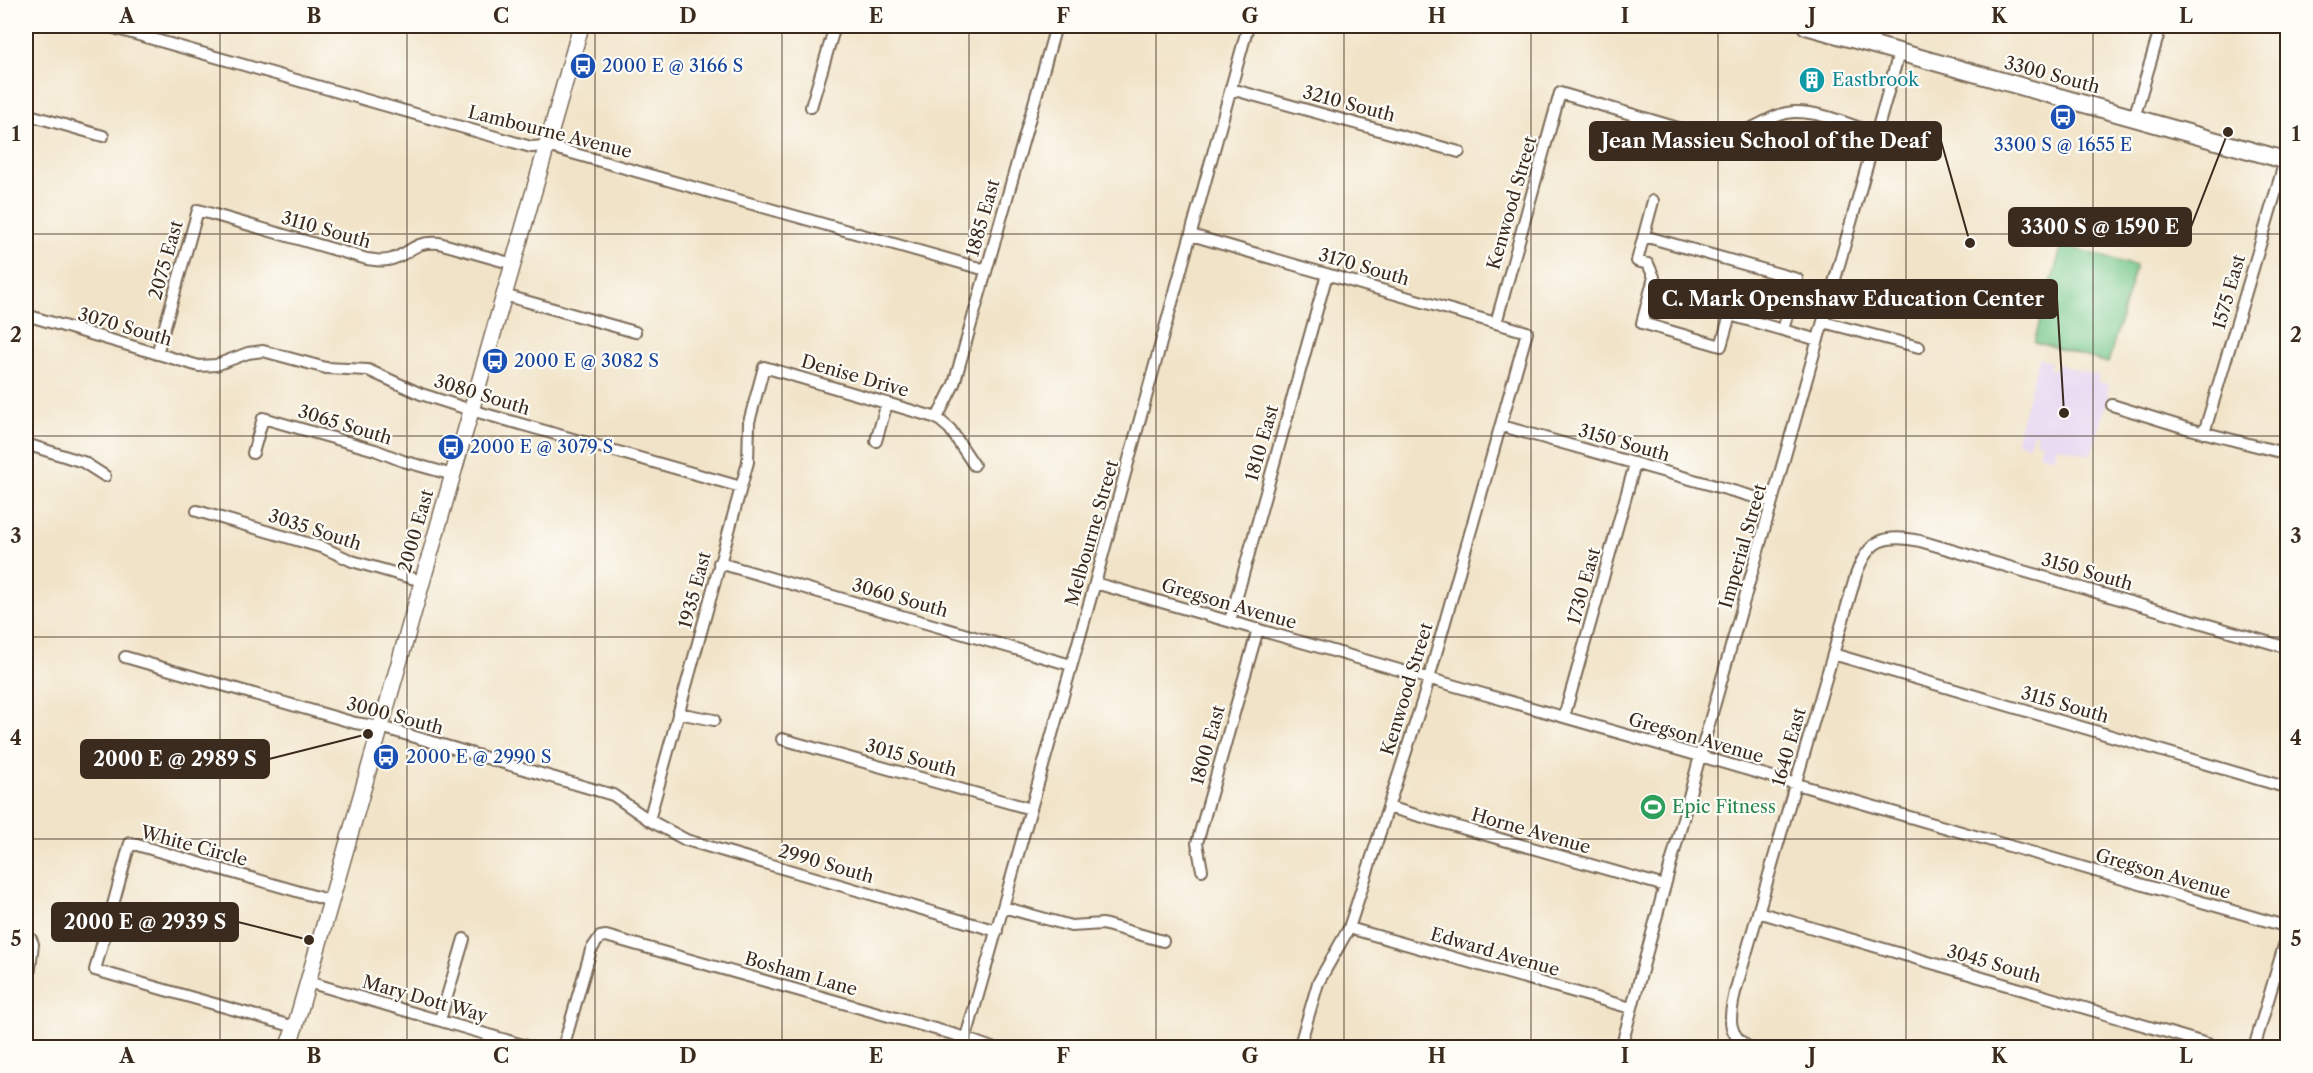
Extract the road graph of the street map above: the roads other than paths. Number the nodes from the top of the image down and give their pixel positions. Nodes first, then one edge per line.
1 (107, 26) edge
2 (581, 26) edge
3 (835, 26) edge
4 (1056, 26) edge
5 (1248, 26) edge
6 (1806, 26) edge
7 (2158, 36) dead end
8 (1899, 54) junction
9 (1231, 89) junction
10 (811, 107) dead end
11 (26, 114) edge
12 (2134, 118) junction
13 (1876, 133) junction
14 (103, 136) dead end
15 (547, 146) junction
16 (1459, 152) dead end
17 (2286, 161) edge
18 (1653, 201) dead end
19 (198, 210) joint
20 (1191, 235) junction
21 (1644, 236) junction
22 (513, 264) junction
23 (986, 270) junction
24 (1327, 274) junction
25 (504, 295) junction
26 (26, 315) edge
27 (1496, 322) junction
28 (1823, 322) junction
29 (1783, 330) junction
30 (635, 332) dead end
31 (1527, 332) joint
32 (1818, 340) junction
33 (1919, 347) dead end
34 (157, 354) junction
35 (216, 365) joint
36 (764, 367) joint
37 (886, 403) junction
38 (2112, 405) dead end
39 (471, 410) junction
40 (937, 418) junction
41 (1502, 426) junction
42 (2204, 433) junction
43 (876, 441) dead end
44 (26, 444) edge
45 (253, 453) dead end
46 (2288, 454) edge
47 (1635, 464) junction
48 (974, 465) dead end
49 (453, 475) junction
50 (105, 476) dead end
51 (741, 487) junction
52 (1772, 502) junction
53 (197, 511) dead end
54 (1876, 542) joint
55 (719, 564) junction
56 (422, 581) junction
57 (1095, 583) junction
58 (1230, 621) junction
59 (1258, 629) junction
60 (2288, 648) edge
61 (1833, 654) junction
62 (126, 657) dead end
63 (1071, 665) junction
64 (1429, 678) junction
65 (678, 713) junction
66 (1564, 717) junction
67 (714, 720) dead end
68 (381, 728) junction
69 (782, 739) dead end
70 (1701, 756) junction
71 (1795, 784) junction
72 (2288, 788) edge
73 (1388, 807) junction
74 (1031, 808) junction
75 (649, 820) junction
76 (1202, 870) dead end
77 (1665, 886) junction
78 (331, 901) junction
79 (1003, 907) junction
80 (1758, 912) junction
81 (2288, 927) edge
82 (1349, 928) junction
83 (997, 931) junction
84 (2288, 932) edge
85 (26, 934) edge
86 (464, 939) dead end
87 (1163, 941) dead end
88 (308, 982) junction
89 (26, 996) edge
90 (1631, 1008) junction
91 (440, 1020) junction
92 (295, 1028) junction
93 (964, 1044) edge
94 (287, 1047) edge
95 (533, 1047) edge
96 (563, 1047) edge
97 (992, 1047) edge
98 (1299, 1047) edge
99 (1621, 1047) edge
100 (1750, 1047) edge
101 (2221, 1047) edge
102 (2254, 1047) edge

1 - 15 street, Lambourne Avenue
2 - 15 street, 2000 East
3 - 10 street
4 - 23 street, 1885 East
5 - 9 street, Melbourne Street
6 - 8 main road, 3300 South
7 - 12 street
8 - 12 main road, 3300 South
8 - 13 street, Imperial Street
9 - 16 street, 3210 South
9 - 20 street, Melbourne Street
11 - 14 street
12 - 17 main road, 3300 South
13 - 27 street, Kenwood Street
13 - 28 street, Imperial Street
15 - 22 street, 2000 East
15 - 23 street, Lambourne Avenue
17 - 42 street, 1575 East
18 - 21 street
19 - 22 street, 3110 South
19 - 34 street, 2075 East
20 - 24 street, 3170 South
20 - 57 street, Melbourne Street
21 - 29 street
21 - 29 street
22 - 25 street, 2000 East
23 - 40 street, 1885 East
24 - 27 street, 3170 South
24 - 58 street, 1810 East
25 - 30 street
25 - 39 street, 2000 East
26 - 34 street, 3070 South
27 - 31 street, 3170 South
28 - 32 street, Imperial Street
28 - 33 street
29 - 32 street
31 - 41 street, Kenwood Street
32 - 52 street, Imperial Street
34 - 35 street, 3070 South
35 - 39 street, 3080 South
36 - 37 street, Denise Drive
36 - 51 street, 1935 East
37 - 40 street, Denise Drive
37 - 43 street
38 - 42 street
39 - 49 street, 2000 East
39 - 51 street, 3080 South
40 - 48 street
41 - 47 street, 3150 South
41 - 64 street, Kenwood Street
42 - 46 street
44 - 50 street
45 - 49 street, 3065 South
47 - 52 street, 3150 South
47 - 66 street, 1730 East
49 - 56 street, 2000 East
51 - 55 street, 1935 East
52 - 70 street, Imperial Street
53 - 56 street, 3035 South
54 - 60 street, 3150 South
54 - 61 street, 1640 East
55 - 63 street, 3060 South
55 - 65 street, 1935 East
56 - 68 street, 2000 East
57 - 58 street, Gregson Avenue
57 - 63 street, Melbourne Street
58 - 59 street, Gregson Avenue
59 - 64 street, Gregson Avenue
59 - 76 street, 1800 East
61 - 71 street, 1640 East
61 - 72 street, 3115 South
62 - 68 street, 3000 South
63 - 74 street, Melbourne Street
64 - 66 street, Gregson Avenue
64 - 73 street, Kenwood Street
65 - 67 street
65 - 75 street, 1935 East
66 - 70 street, Gregson Avenue
68 - 75 street, 3000 South
68 - 78 street, 2000 East
69 - 74 street, 3015 South
70 - 71 street, Gregson Avenue
70 - 77 street, Imperial Street
71 - 80 street, 1640 East
71 - 81 street, Gregson Avenue
73 - 77 street, Horne Avenue
73 - 82 street, Kenwood Street
74 - 79 street, Melbourne Street
75 - 83 street, 2990 South
77 - 90 street, Imperial Street
78 - 88 street, 2000 East
78 - 92 street, White Circle
79 - 83 street, Melbourne Street
79 - 87 street
80 - 100 street, 1640 East
80 - 101 street, 3045 South
82 - 90 street, Edward Avenue
82 - 98 street, Kenwood Street
83 - 93 street, Melbourne Street
84 - 102 street
85 - 89 street
86 - 91 street
88 - 91 street, Mary Dott Way
88 - 92 street, 2000 East
90 - 99 street, Imperial Street
91 - 95 street, Mary Dott Way
92 - 94 street, 2000 East
93 - 96 street, Bosham Lane
93 - 97 street, Bosham Lane

